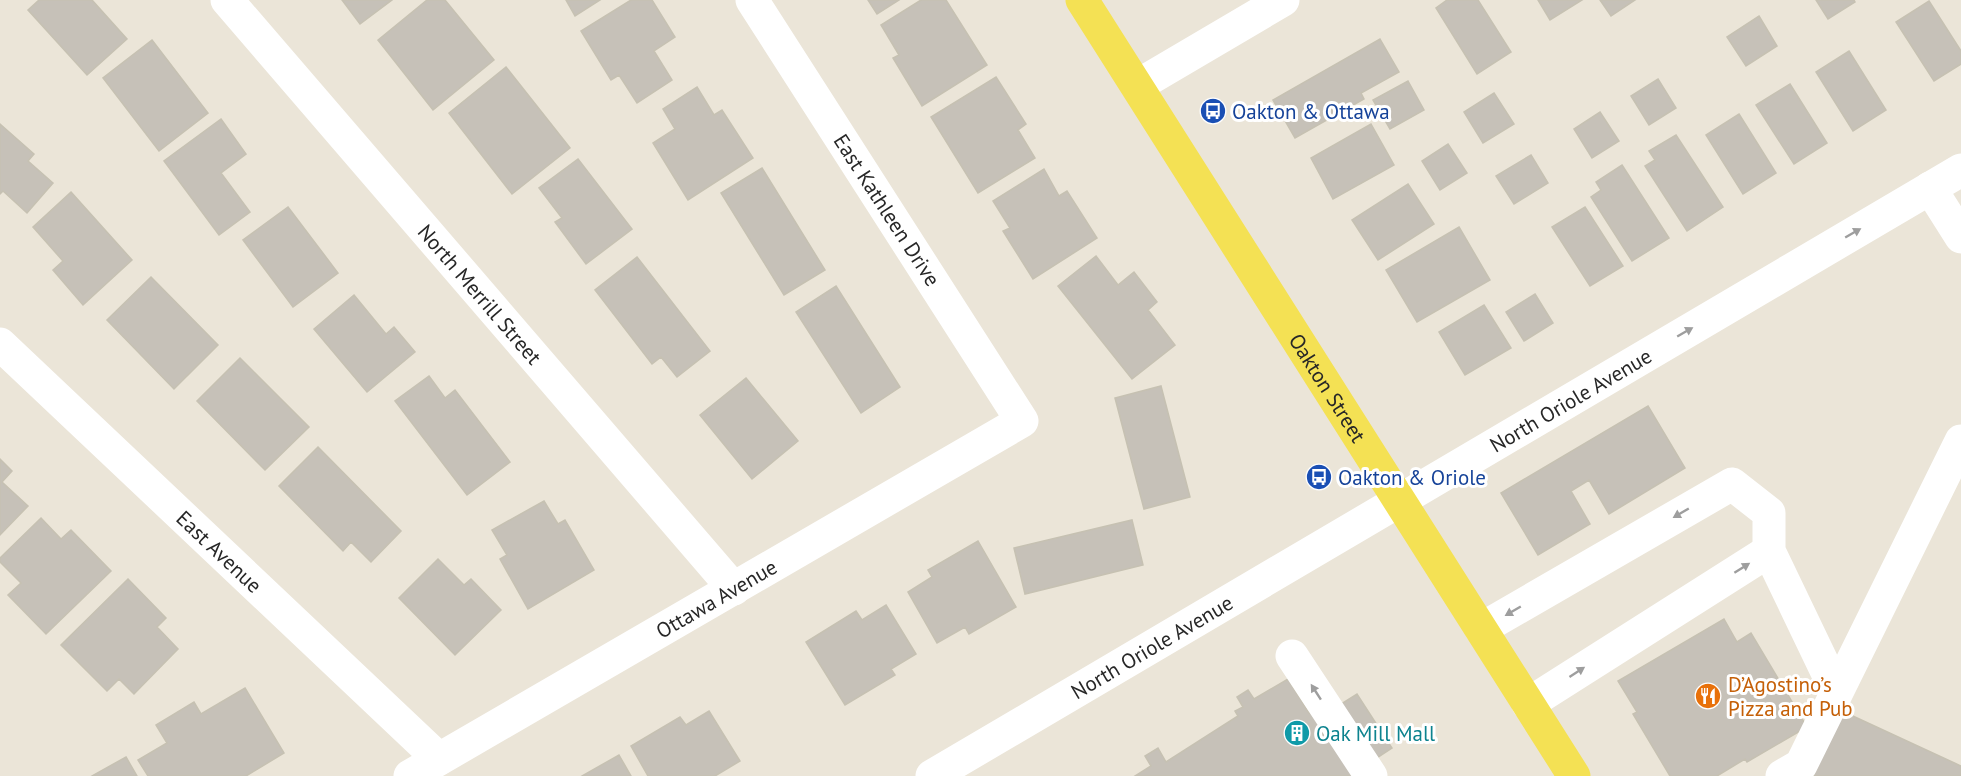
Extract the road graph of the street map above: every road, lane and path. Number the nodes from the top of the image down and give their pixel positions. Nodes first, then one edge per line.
1 (227, 0) edge
2 (752, 0) edge
3 (1082, 0) edge
4 (1283, 0) edge
5 (1137, 86) junction
6 (1961, 170) edge
7 (1930, 188) junction
8 (1961, 237) edge
9 (0, 344) edge
10 (1022, 421) joint
11 (1961, 441) edge
12 (1399, 500) junction
13 (1769, 551) junction
14 (735, 589) junction
15 (1481, 629) junction
16 (1292, 656) dead end
17 (1843, 679) junction
18 (1528, 704) junction
19 (439, 759) junction
20 (1570, 775) edge
21 (410, 776) edge
22 (932, 776) edge
23 (1371, 776) edge
24 (1782, 776) edge

1 - 14 street, North Merrill Street
2 - 10 street, East Kathleen Drive
3 - 5 main road, Oakton Street
4 - 5 street
5 - 12 main road, Oakton Street
6 - 7 street, North Oriole Avenue
7 - 8 street
12 -> 7 street, North Oriole Avenue
9 - 19 street, East Avenue
10 - 14 street, Ottawa Avenue
11 - 17 street
12 - 15 main road, Oakton Street
12 - 22 street, North Oriole Avenue
13 -> 15 street
13 - 17 street
18 -> 13 street
14 - 19 street, Ottawa Avenue
15 - 18 main road, Oakton Street
23 -> 16 street
17 - 24 street
18 - 20 main road, Oakton Street
19 - 21 street, Ottawa Avenue

